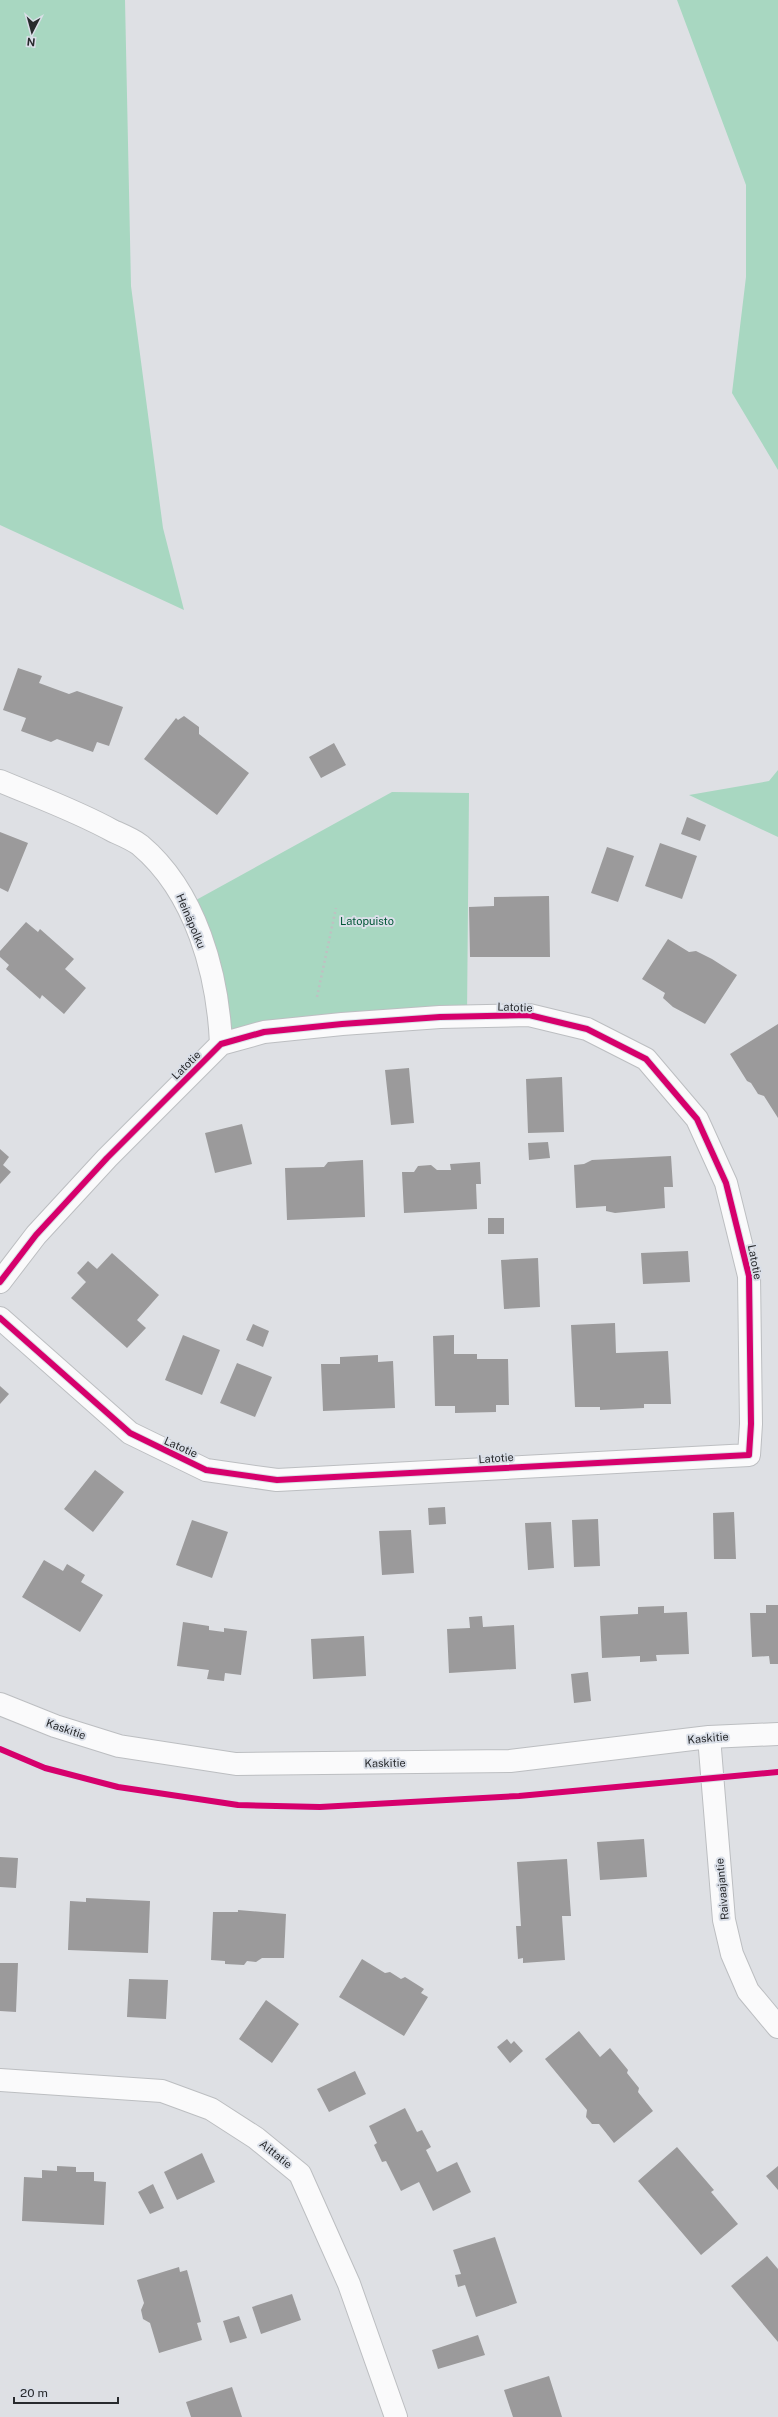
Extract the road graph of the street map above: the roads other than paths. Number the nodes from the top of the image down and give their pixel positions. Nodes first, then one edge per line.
1 (0, 780) edge
2 (221, 1044) junction
3 (0, 1282) edge
4 (0, 1318) edge
5 (0, 1704) edge
6 (778, 1734) edge
7 (709, 1737) junction
8 (778, 2027) edge
9 (0, 2080) edge
10 (396, 2417) edge

1 - 2 street, Heinäpolku
2 - 3 street, Latotie
2 - 4 street, Latotie
5 - 7 street, Kaskitie
6 - 7 street, Kaskitie
7 - 8 street, Raivaajantie
9 - 10 street, Aittatie

